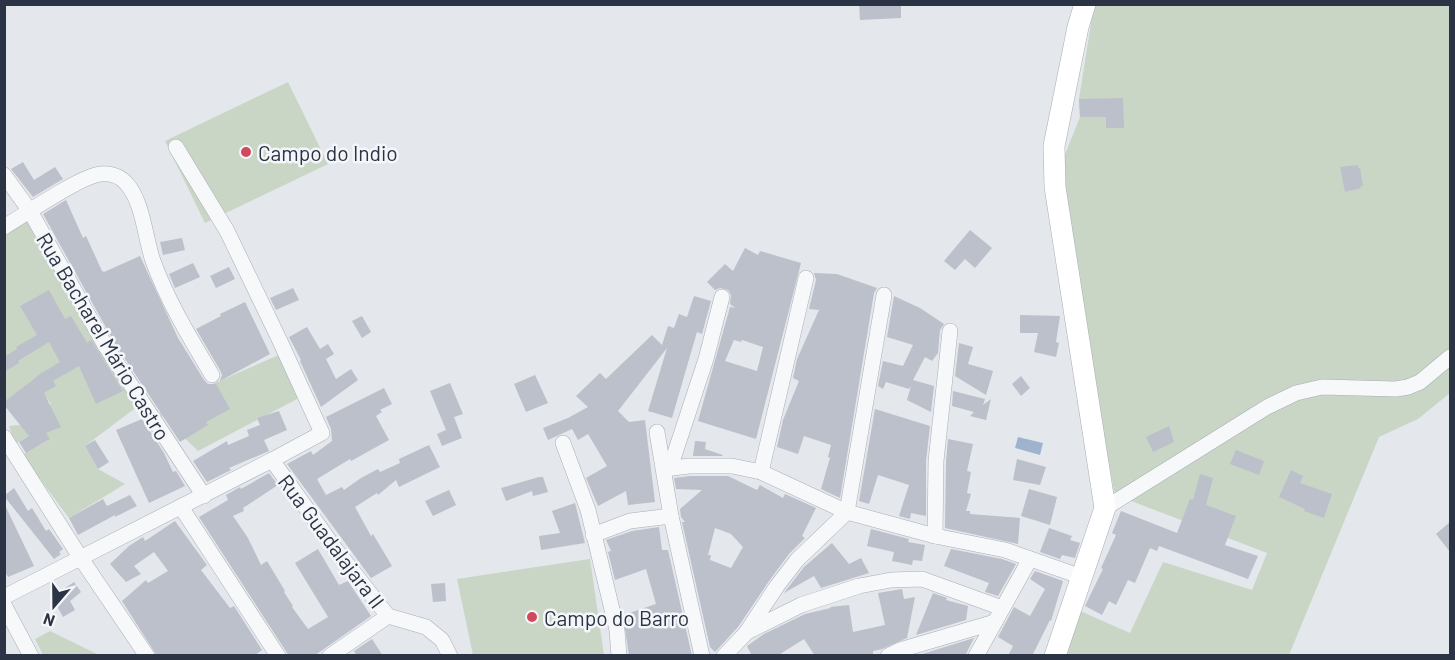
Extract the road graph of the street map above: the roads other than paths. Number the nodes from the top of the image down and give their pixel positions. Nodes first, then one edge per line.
1 (1084, 4) edge
2 (176, 147) dead end
3 (4, 176) edge
4 (30, 211) junction
5 (4, 227) edge
6 (806, 278) dead end
7 (884, 295) dead end
8 (722, 297) dead end
9 (950, 331) dead end
10 (1450, 357) edge
11 (212, 375) dead end
12 (657, 432) dead end
13 (4, 437) edge
14 (563, 443) dead end
15 (272, 460) junction
16 (668, 469) junction
17 (761, 472) junction
18 (204, 496) junction
19 (181, 507) junction
20 (1105, 508) junction
21 (847, 512) junction
22 (671, 516) junction
23 (593, 535) junction
24 (935, 536) junction
25 (80, 557) junction
26 (1030, 559) junction
27 (1082, 577) junction
28 (4, 597) edge
29 (4, 605) edge
30 (1002, 608) junction
31 (388, 616) junction
32 (995, 622) junction
33 (746, 633) junction
34 (31, 656) edge
35 (147, 656) edge
36 (278, 656) edge
37 (330, 656) edge
38 (450, 656) edge
39 (620, 656) edge
40 (702, 656) edge
41 (724, 656) edge
42 (888, 656) edge
43 (976, 656) edge
44 (1055, 656) edge

1 - 20 street
2 - 15 street
3 - 4 street, Rua Bacharel Mário Castro
4 - 5 street
4 - 11 street
4 - 18 street, Rua Bacharel Mário Castro
6 - 17 street
7 - 21 street
8 - 16 street
9 - 24 street
10 - 20 street
12 - 16 street
13 - 25 street
14 - 23 street
15 - 18 street
15 - 31 street, Rua Guadalajara II
16 - 17 street
16 - 22 street
17 - 21 street
18 - 19 street
19 - 25 street
19 - 36 street
20 - 27 street
21 - 24 street
21 - 33 street
22 - 23 street
22 - 40 street
23 - 39 street
24 - 26 street
25 - 28 street
25 - 35 street
26 - 27 street
26 - 30 street
27 - 44 street
29 - 34 street
30 - 32 street
30 - 33 street
31 - 37 street
31 - 38 street, Rua Guadalajara II
32 - 42 street
32 - 43 street
33 - 41 street

